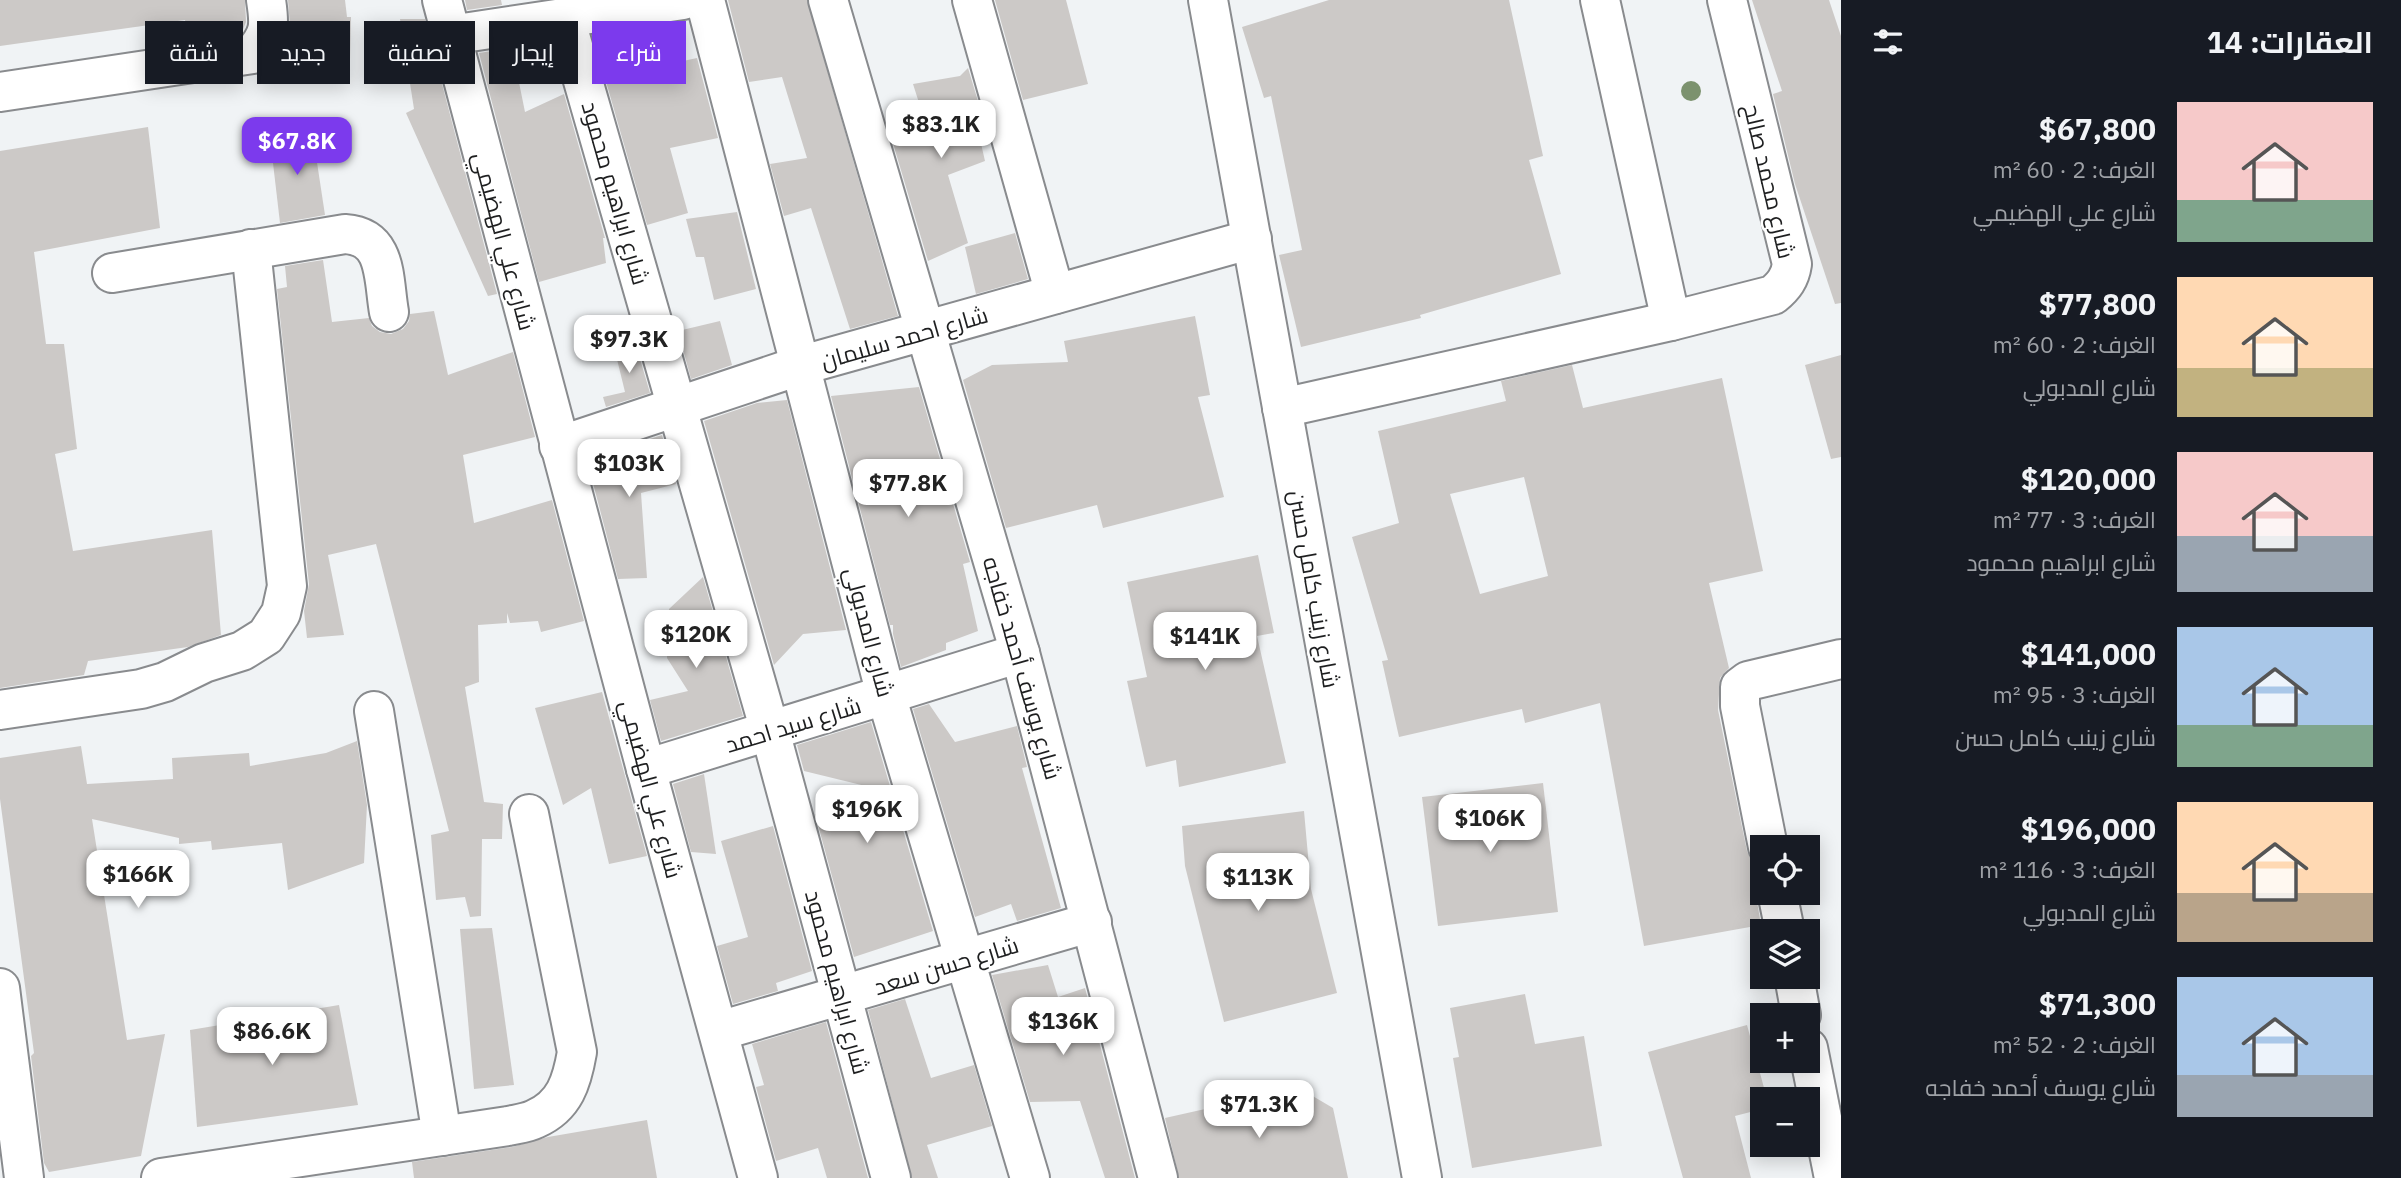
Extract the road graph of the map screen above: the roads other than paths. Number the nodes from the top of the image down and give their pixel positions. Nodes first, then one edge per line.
1 (266, 0) edge
2 (705, 0) edge
3 (828, 0) edge
4 (972, 0) edge
5 (1208, 0) edge
6 (1600, 0) edge
7 (1727, 0) edge
8 (668, 1) edge
9 (555, 13) edge
10 (446, 17) edge
11 (0, 92) edge
12 (1252, 239) junction
13 (251, 249) junction
14 (112, 273) dead end
15 (1055, 294) junction
16 (389, 312) dead end
17 (1671, 321) junction
18 (925, 331) junction
19 (799, 366) junction
20 (677, 407) junction
21 (1282, 408) junction
22 (559, 446) junction
23 (1020, 653) junction
24 (1841, 659) edge
25 (886, 695) junction
26 (0, 710) edge
27 (374, 710) dead end
28 (770, 731) junction
29 (646, 769) junction
30 (529, 814) dead end
31 (1766, 835) edge
32 (1091, 922) junction
33 (964, 959) junction
34 (0, 988) edge
35 (841, 997) junction
36 (719, 1031) junction
37 (1813, 1073) edge
38 (442, 1136) junction
39 (24, 1178) edge
40 (161, 1178) edge
41 (758, 1178) edge
42 (891, 1178) edge
43 (1030, 1178) edge
44 (1158, 1178) edge
45 (1422, 1178) edge
46 (1834, 1178) edge

1 - 11 street
2 - 19 street, شارع المدبولي
3 - 18 street, شارع يوسف أحمد خفاجه
4 - 15 street
5 - 12 street, شارع زينب كامل حسن
6 - 17 street
7 - 17 street, شارع محمد صالح
8 - 9 street
9 - 10 street
9 - 20 street, شارع ابراهيم محمود
10 - 22 street, شارع علي الهضيمي
12 - 15 street, شارع احمد سليمان
12 - 21 street, شارع زينب كامل حسن
13 - 14 street
13 - 16 street
13 - 26 street
15 - 18 street, شارع احمد سليمان
17 - 21 street, شارع محمد صالح
18 - 19 street, شارع احمد سليمان
18 - 23 street, شارع يوسف أحمد خفاجه
19 - 20 street, شارع احمد سليمان
19 - 25 street, شارع المدبولي
20 - 22 street, شارع احمد سليمان
20 - 28 street, شارع ابراهيم محمود
21 - 45 street, شارع زينب كامل حسن
22 - 29 street, شارع علي الهضيمي
23 - 25 street, شارع سيد احمد
23 - 32 street, شارع يوسف أحمد خفاجه
24 - 31 street
25 - 28 street, شارع سيد احمد
25 - 33 street, شارع المدبولي
27 - 38 street
28 - 29 street, شارع سيد احمد
28 - 35 street, شارع ابراهيم محمود
29 - 36 street, شارع علي الهضيمي
30 - 38 street
32 - 33 street, شارع حسن سعد
32 - 44 street, شارع يوسف أحمد خفاجه
33 - 35 street, شارع حسن سعد
33 - 43 street, شارع المدبولي
34 - 39 street
35 - 36 street, شارع حسن سعد
35 - 42 street, شارع ابراهيم محمود
36 - 41 street, شارع علي الهضيمي
37 - 46 street
38 - 40 street

